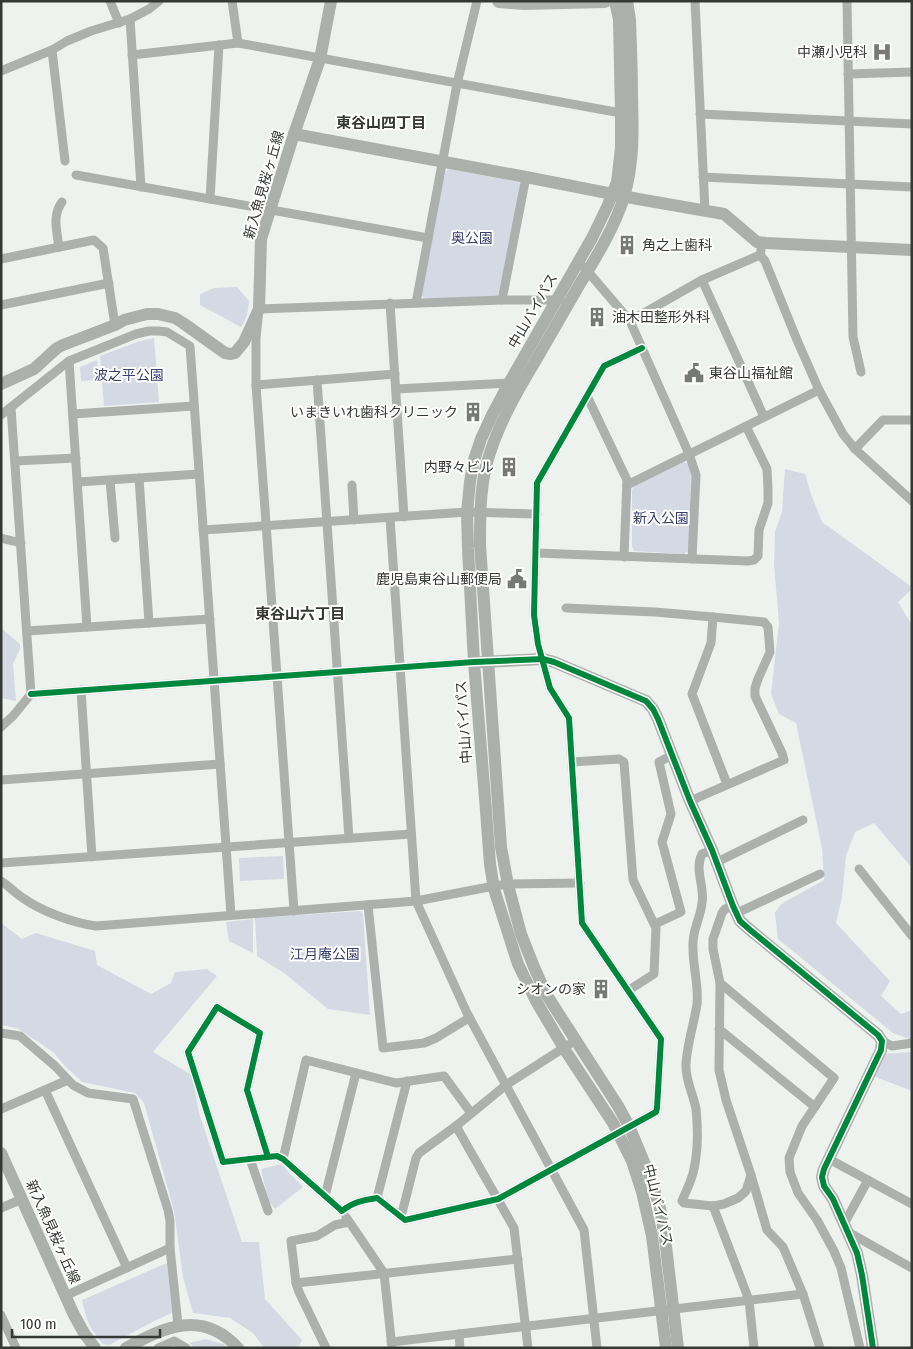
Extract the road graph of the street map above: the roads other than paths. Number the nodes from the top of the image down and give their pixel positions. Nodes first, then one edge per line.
1 (110, 1) edge
2 (159, 1) edge
3 (232, 1) edge
4 (331, 1) edge
5 (477, 1) edge
6 (499, 1) edge
7 (605, 1) edge
8 (614, 1) edge
9 (627, 1) edge
10 (695, 1) edge
11 (847, 1) edge
12 (548, 2) edge
13 (130, 19) junction
14 (119, 23) junction
15 (238, 43) junction
16 (219, 46) junction
17 (52, 50) junction
18 (132, 55) junction
19 (320, 59) junction
20 (1, 71) edge
21 (912, 72) edge
22 (848, 74) junction
23 (457, 84) junction
24 (621, 114) junction
25 (700, 114) junction
26 (849, 121) junction
27 (912, 124) edge
28 (294, 134) junction
29 (65, 161) dead end
30 (443, 162) junction
31 (76, 175) dead end
32 (703, 176) junction
33 (526, 177) junction
34 (850, 184) junction
35 (141, 187) junction
36 (912, 187) edge
37 (618, 195) junction
38 (210, 199) junction
39 (62, 202) dead end
40 (270, 210) junction
41 (705, 211) junction
42 (428, 238) junction
43 (59, 247) junction
44 (852, 247) junction
45 (762, 249) junction
46 (912, 250) edge
47 (1, 259) edge
48 (578, 262) junction
49 (588, 271) junction
50 (702, 280) junction
51 (108, 283) junction
52 (502, 300) junction
53 (557, 300) junction
54 (570, 301) junction
55 (416, 302) junction
56 (390, 303) junction
57 (1, 305) edge
58 (259, 309) junction
59 (630, 321) junction
60 (115, 325) junction
61 (198, 332) junction
62 (190, 346) junction
63 (642, 348) junction
64 (69, 361) junction
65 (861, 372) dead end
66 (395, 374) junction
67 (317, 380) junction
68 (1, 384) edge
69 (515, 384) junction
70 (256, 385) junction
71 (396, 389) junction
72 (819, 390) junction
73 (587, 396) junction
74 (194, 406) junction
75 (10, 408) junction
76 (73, 414) junction
77 (1, 416) edge
78 (764, 417) junction
79 (912, 420) edge
80 (746, 426) junction
81 (855, 449) junction
82 (690, 454) junction
83 (76, 458) junction
84 (14, 461) junction
85 (199, 474) junction
86 (139, 478) junction
87 (110, 480) junction
88 (78, 482) junction
89 (352, 485) dead end
90 (627, 485) junction
91 (912, 501) edge
92 (473, 512) junction
93 (537, 514) junction
94 (404, 517) junction
95 (390, 518) junction
96 (354, 520) junction
97 (327, 522) junction
98 (266, 526) junction
99 (203, 530) junction
100 (1, 538) edge
101 (115, 538) dead end
102 (21, 543) junction
103 (536, 553) junction
104 (624, 557) junction
105 (692, 559) junction
106 (566, 608) dead end
107 (713, 617) junction
108 (210, 619) junction
109 (149, 623) junction
110 (87, 627) junction
111 (27, 630) junction
112 (543, 659) junction
113 (474, 662) junction
114 (488, 662) junction
115 (400, 668) junction
116 (338, 672) junction
117 (277, 677) junction
118 (214, 681) junction
119 (81, 690) junction
120 (31, 694) junction
121 (1, 727) edge
122 (672, 755) junction
123 (572, 762) junction
124 (220, 764) junction
125 (86, 774) junction
126 (1, 780) edge
127 (728, 784) junction
128 (690, 801) junction
129 (803, 820) dead end
130 (411, 834) junction
131 (349, 838) junction
132 (289, 842) junction
133 (226, 847) junction
134 (714, 856) junction
135 (92, 857) junction
136 (1, 863) edge
137 (859, 870) dead end
138 (820, 874) dead end
139 (1, 881) edge
140 (580, 883) junction
141 (508, 884) junction
142 (494, 886) junction
143 (416, 901) junction
144 (368, 905) junction
145 (294, 910) junction
146 (735, 910) junction
147 (231, 916) junction
148 (655, 924) junction
149 (912, 936) edge
150 (720, 983) junction
151 (629, 990) junction
152 (469, 1018) junction
153 (719, 1029) junction
154 (1, 1033) edge
155 (576, 1040) junction
156 (882, 1041) junction
157 (912, 1043) edge
158 (564, 1048) junction
159 (356, 1073) junction
160 (68, 1080) junction
161 (407, 1081) junction
162 (506, 1085) junction
163 (45, 1090) junction
164 (815, 1106) junction
165 (1, 1109) edge
166 (472, 1113) junction
167 (456, 1126) junction
168 (623, 1129) junction
169 (1, 1153) edge
170 (268, 1157) junction
171 (829, 1158) junction
172 (250, 1159) junction
173 (283, 1159) junction
174 (551, 1169) junction
175 (751, 1175) junction
176 (868, 1180) junction
177 (325, 1196) junction
178 (377, 1198) junction
179 (22, 1199) junction
180 (498, 1199) junction
181 (912, 1204) edge
182 (712, 1206) junction
183 (1, 1208) edge
184 (268, 1211) dead end
185 (342, 1211) junction
186 (402, 1217) junction
187 (349, 1222) junction
188 (846, 1228) junction
189 (170, 1248) junction
190 (518, 1259) junction
191 (127, 1268) junction
192 (912, 1268) edge
193 (384, 1273) junction
194 (296, 1283) junction
195 (803, 1294) junction
196 (65, 1296) junction
197 (748, 1300) junction
198 (668, 1310) junction
199 (1, 1315) edge
200 (594, 1318) junction
201 (178, 1325) junction
202 (526, 1326) junction
203 (459, 1334) junction
204 (391, 1345) edge
205 (16, 1348) edge
206 (95, 1348) edge
207 (126, 1348) edge
208 (158, 1348) edge
209 (186, 1348) edge
210 (238, 1348) edge
211 (326, 1348) edge
212 (460, 1348) edge
213 (528, 1348) edge
214 (597, 1348) edge
215 (666, 1348) edge
216 (678, 1348) edge
217 (754, 1348) edge
218 (820, 1348) edge
219 (860, 1348) edge
220 (874, 1348) edge

1 - 14 street
2 - 13 street
3 - 15 street
4 - 19 street, 新入魚見桜ヶ丘線
5 - 23 street
6 - 12 main road
7 - 12 main road
8 - 24 street, 中山バイパス
9 - 37 street, 中山バイパス
10 - 25 street
11 - 22 street
13 - 14 street
13 - 18 street
14 - 17 street
15 - 16 street
15 - 19 street
16 - 18 street
16 - 38 street
17 - 20 street
17 - 29 street
18 - 35 street
19 - 23 street
19 - 28 street, 新入魚見桜ヶ丘線
21 - 22 street
22 - 26 street
23 - 24 street
23 - 30 street
24 - 37 street, 中山バイパス
25 - 26 street
25 - 32 street
26 - 27 street
26 - 34 street
28 - 30 street
28 - 40 street, 新入魚見桜ヶ丘線
30 - 33 street
30 - 42 street
31 - 35 street
32 - 34 street
32 - 41 street
33 - 37 street
33 - 52 street
34 - 36 street
34 - 44 street
35 - 38 street
37 - 41 street
37 - 48 street, 中山バイパス
37 - 49 street, 中山バイパス
38 - 40 street
39 - 43 street
40 - 42 street
40 - 58 street, 新入魚見桜ヶ丘線
41 - 45 street
42 - 55 street
43 - 47 street
43 - 51 street
44 - 45 street
44 - 46 street
44 - 65 street
45 - 50 street
45 - 72 street
48 - 49 street
48 - 53 street, 中山バイパス
49 - 54 street, 中山バイパス
49 - 59 street
50 - 59 street
50 - 78 street
51 - 57 street
51 - 60 street
52 - 53 street
52 - 55 street
53 - 54 street
53 - 69 street, 中山バイパス
54 - 69 street, 中山バイパス
55 - 56 street
56 - 58 street
56 - 66 street
58 - 61 street, 新入魚見桜ヶ丘線
58 - 70 street
59 - 63 street
60 - 61 street, 新入魚見桜ヶ丘線
60 - 68 street, 新入魚見桜ヶ丘線
61 - 62 street
62 - 64 street
62 - 74 street
63 - 73 street
63 - 82 street
64 - 75 street
64 - 76 street
66 - 67 street
66 - 71 street
67 - 70 street
67 - 97 street
69 - 71 street
69 - 92 street, 中山バイパス
70 - 98 street
71 - 94 street
72 - 78 street
72 - 81 street
73 - 90 street
73 - 93 street
74 - 76 street
74 - 85 street
75 - 77 street
75 - 84 street
76 - 83 street
78 - 80 street
79 - 81 street
80 - 82 street
80 - 105 street
81 - 91 street
82 - 90 street
82 - 105 street
83 - 84 street
83 - 88 street
84 - 102 street
85 - 86 street
85 - 99 street
86 - 87 street
86 - 109 street
87 - 88 street
87 - 101 street
88 - 110 street
89 - 96 street
90 - 104 street
92 - 93 street
92 - 94 street
92 - 113 street, 中山バイパス
92 - 114 street, 中山バイパス
93 - 103 street
94 - 95 street
95 - 96 street
95 - 115 street
96 - 97 street
97 - 98 street
97 - 116 street
98 - 99 street
98 - 117 street
99 - 108 street
100 - 102 street
102 - 111 street
103 - 104 street
103 - 112 street
104 - 105 street
106 - 107 street
107 - 127 street
107 - 127 street
108 - 109 street
108 - 118 street
109 - 110 street
110 - 111 street
111 - 120 street
112 - 114 street
112 - 122 street
112 - 123 street
113 - 114 street
113 - 115 street
113 - 142 street, 中山バイパス
114 - 141 street, 中山バイパス
115 - 116 street
115 - 130 street
116 - 117 street
116 - 131 street
117 - 118 street
117 - 132 street
118 - 119 street
118 - 124 street
119 - 120 street
119 - 125 street
120 - 121 street
122 - 128 street
122 - 148 street
123 - 140 street
123 - 148 street
124 - 125 street
124 - 133 street
125 - 126 street
125 - 135 street
127 - 128 street
128 - 134 street
129 - 134 street
130 - 131 street
130 - 143 street
131 - 132 street
132 - 133 street
132 - 145 street
133 - 135 street
133 - 147 street
134 - 146 street
134 - 182 street
135 - 136 street
137 - 149 street
138 - 146 street
139 - 147 street
140 - 141 street
140 - 151 street
141 - 142 street
141 - 155 street, 中山バイパス
142 - 143 street
142 - 158 street, 中山バイパス
143 - 144 street
143 - 152 street
144 - 145 street
144 - 152 street
145 - 147 street
146 - 150 street
146 - 156 street
148 - 151 street
150 - 153 street
150 - 164 street
151 - 168 street
152 - 162 street
153 - 164 street
153 - 175 street
154 - 160 street
155 - 158 street
155 - 168 street, 中山バイパス
156 - 157 street
156 - 171 street
158 - 162 street
158 - 168 street, 中山バイパス
159 - 161 street
159 - 173 street
159 - 177 street
160 - 163 street
160 - 189 street
161 - 166 street
161 - 178 street
162 - 166 street
162 - 174 street
163 - 165 street
163 - 191 street
164 - 219 street
166 - 167 street
167 - 180 street
167 - 186 street
168 - 174 street
168 - 198 street, 中山バイパス
169 - 179 street, 新入魚見桜ヶ丘線
170 - 172 street
170 - 172 street
170 - 173 street
171 - 176 street
171 - 188 street
172 - 184 street
173 - 177 street
174 - 180 street
174 - 200 street
175 - 182 street
175 - 195 street
176 - 181 street
176 - 188 street
177 - 185 street
178 - 185 street
178 - 186 street
179 - 183 street
179 - 196 street, 新入魚見桜ヶ丘線
180 - 186 street
180 - 190 street
182 - 197 street
185 - 187 street
187 - 193 street
187 - 194 street
188 - 192 street
188 - 220 street
189 - 191 street
189 - 201 street
190 - 193 street
190 - 202 street
191 - 196 street
193 - 194 street
193 - 204 street
194 - 211 street
195 - 197 street
195 - 218 street
196 - 206 street, 新入魚見桜ヶ丘線
197 - 198 street
197 - 217 street
198 - 200 street
198 - 215 street, 中山バイパス
198 - 216 street, 中山バイパス
199 - 205 street
200 - 202 street
200 - 214 street
201 - 207 street
201 - 210 street
202 - 203 street
202 - 213 street
203 - 204 street
203 - 212 street
208 - 209 street

